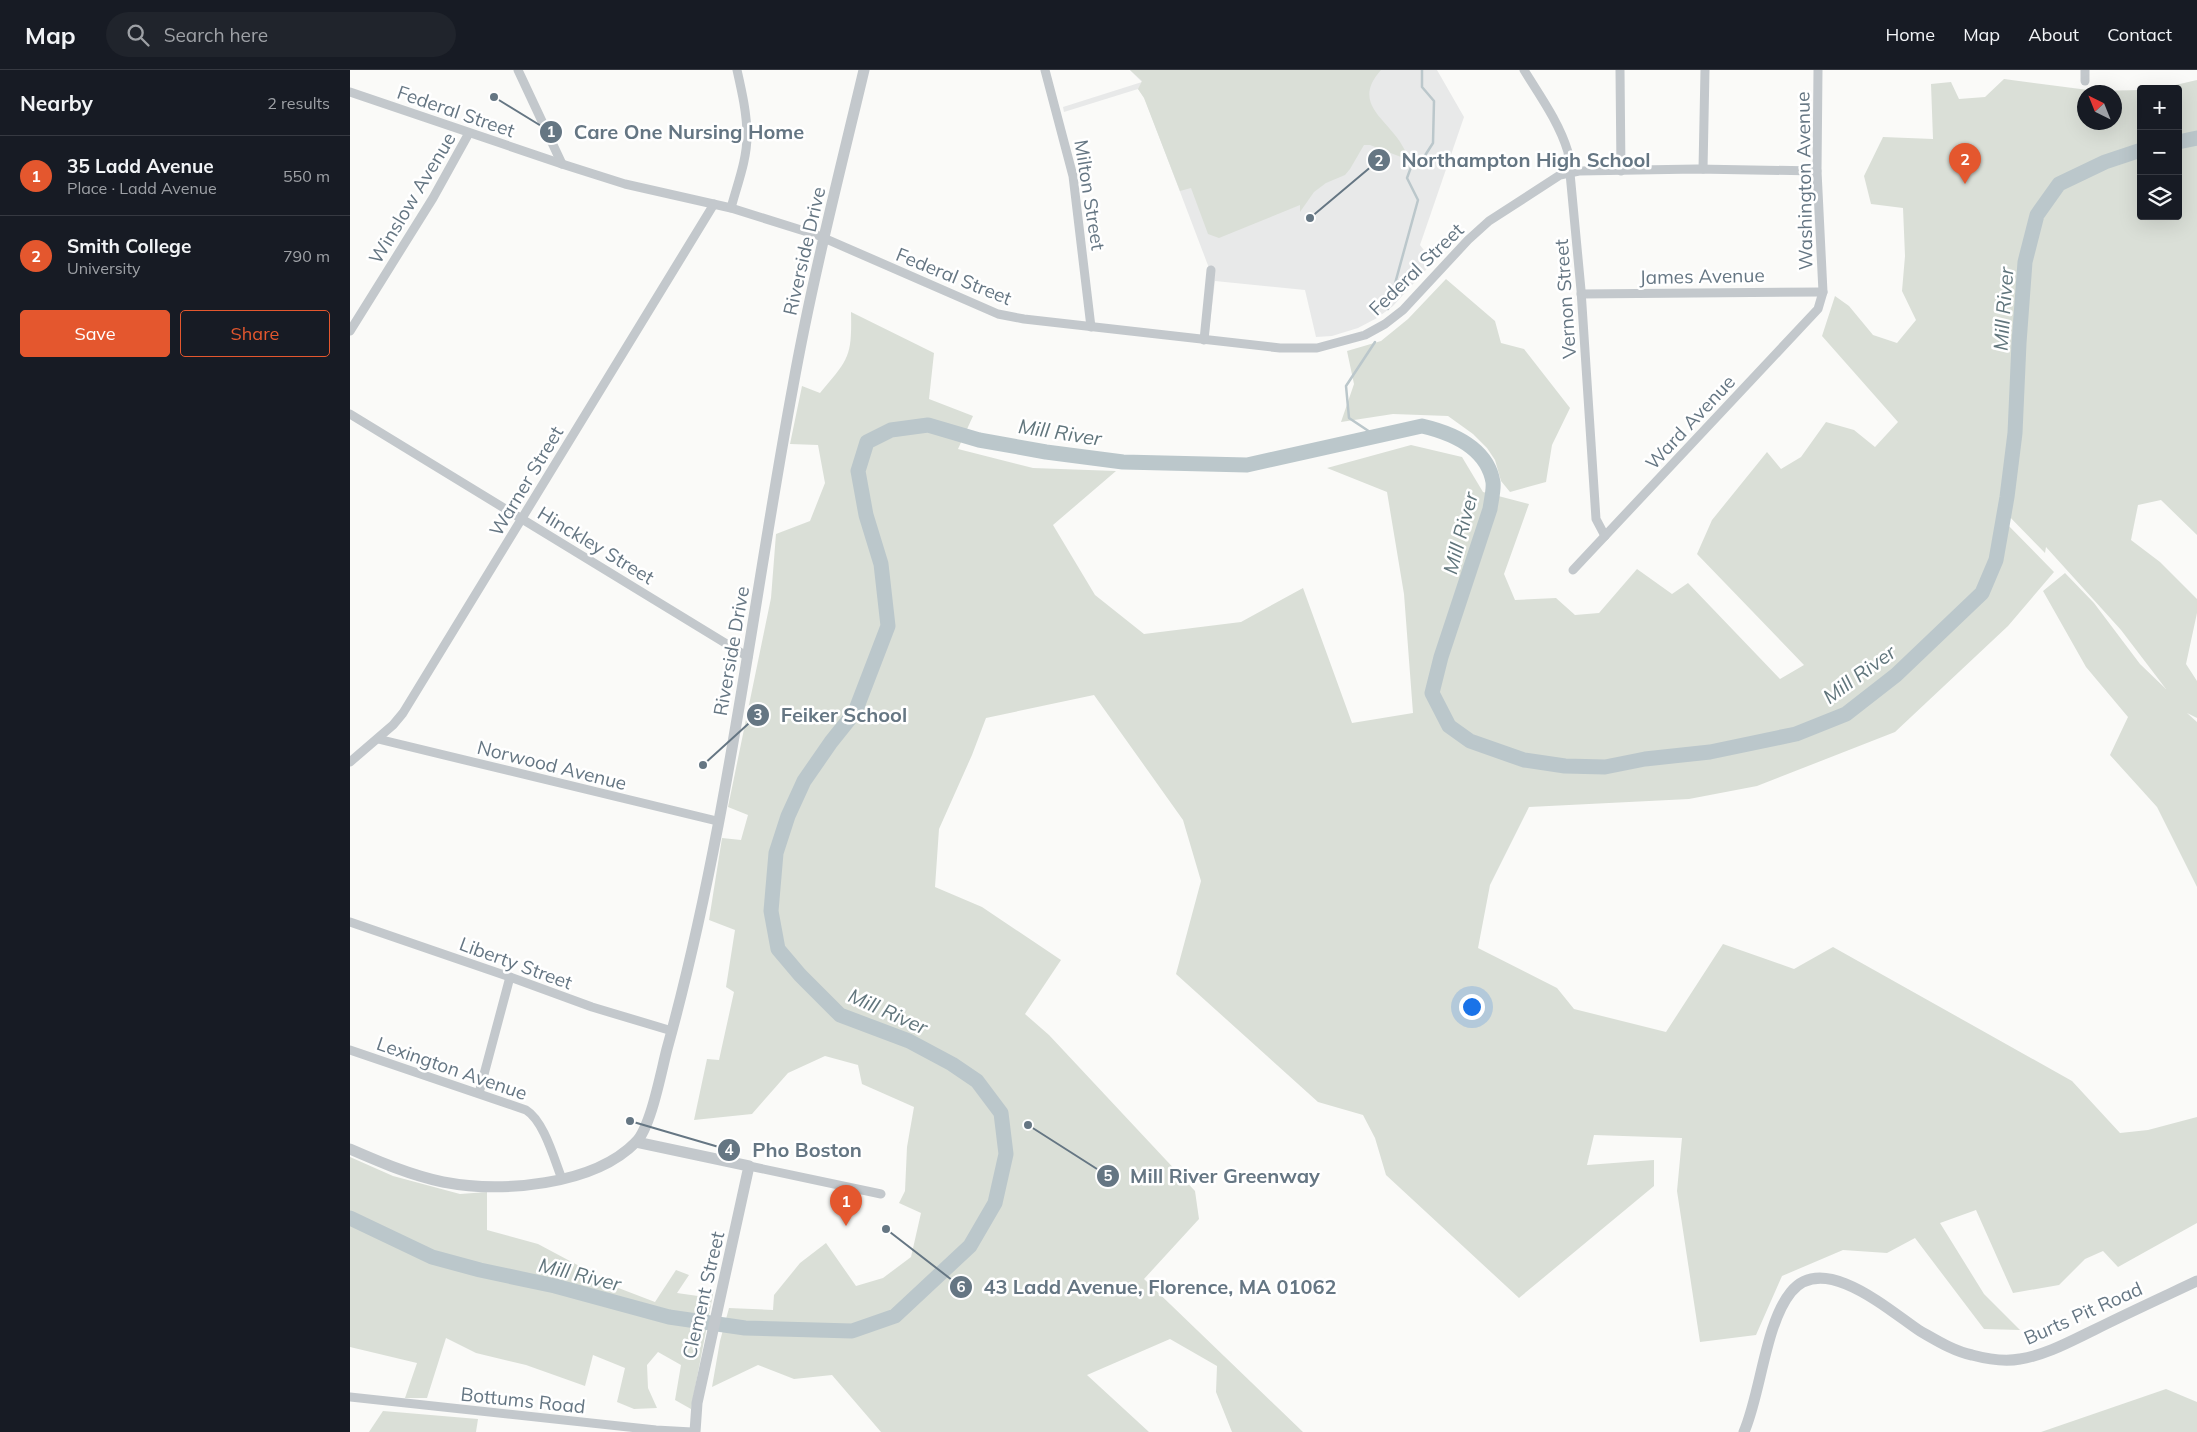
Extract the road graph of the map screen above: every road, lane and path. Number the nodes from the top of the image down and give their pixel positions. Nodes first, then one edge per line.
1 (518, 70) edge
2 (737, 70) edge
3 (864, 70) edge
4 (1045, 70) edge
5 (1524, 70) edge
6 (1620, 70) edge
7 (1705, 70) edge
8 (1818, 70) edge
9 (2085, 70) edge
10 (2085, 81) dead end
11 (350, 92) edge
12 (469, 133) junction
13 (562, 164) junction
14 (1704, 169) junction
15 (1621, 171) junction
16 (1817, 171) junction
17 (1571, 172) junction
18 (714, 204) junction
19 (731, 208) junction
20 (824, 238) junction
21 (1211, 270) dead end
22 (1823, 292) junction
23 (1581, 294) junction
24 (1091, 326) junction
25 (350, 331) edge
26 (1204, 340) junction
27 (350, 414) edge
28 (522, 519) junction
29 (1605, 536) junction
30 (1573, 570) dead end
31 (748, 657) junction
32 (378, 738) junction
33 (350, 762) edge
34 (717, 821) junction
35 (350, 922) edge
36 (510, 977) junction
37 (672, 1031) junction
38 (350, 1050) edge
39 (479, 1094) junction
40 (636, 1142) junction
41 (350, 1149) edge
42 (749, 1166) junction
43 (562, 1179) junction
44 (881, 1194) dead end
45 (2197, 1281) edge
46 (350, 1398) edge
47 (694, 1432) edge
48 (1744, 1432) edge

1 - 13 street
2 - 19 street
3 - 20 street, Riverside Drive
4 - 24 street, Milton Street
5 - 17 street, Vernon Street
6 - 15 street
7 - 14 street
8 - 16 street, Washington Avenue
9 - 10 street
11 - 12 street, Federal Street
12 - 13 street, Federal Street
12 - 25 street, Winslow Avenue
13 - 18 street, Federal Street
14 - 15 street
14 - 16 street
15 - 17 street
16 - 22 street, Washington Avenue
17 - 23 street, Vernon Street
17 - 26 street, Federal Street
18 - 19 street, Federal Street
18 - 28 street, Warner Street
19 - 20 street, Federal Street
20 - 24 street, Federal Street
20 - 31 street, Riverside Drive
21 - 26 street
22 - 23 street, James Avenue
22 - 29 street, Ward Avenue
23 - 29 street, Vernon Street
24 - 26 street, Federal Street
27 - 28 street, Hinckley Street
28 - 31 street, Hinckley Street
28 - 32 street, Warner Street
29 - 30 street, Ward Avenue
31 - 34 street, Riverside Drive
32 - 33 street, Warner Street
32 - 34 street, Norwood Avenue
34 - 37 street, Riverside Drive
35 - 36 street, Liberty Street
36 - 37 street, Liberty Street
36 - 39 street
37 - 40 street, Riverside Drive
38 - 39 street, Lexington Avenue
39 - 43 street, Lexington Avenue
40 - 42 street
40 - 43 street, Riverside Drive
41 - 43 street, Riverside Drive
42 - 44 street
42 - 47 street, Clement Street
45 - 48 street, Burts Pit Road
46 - 47 street, Bottums Road

